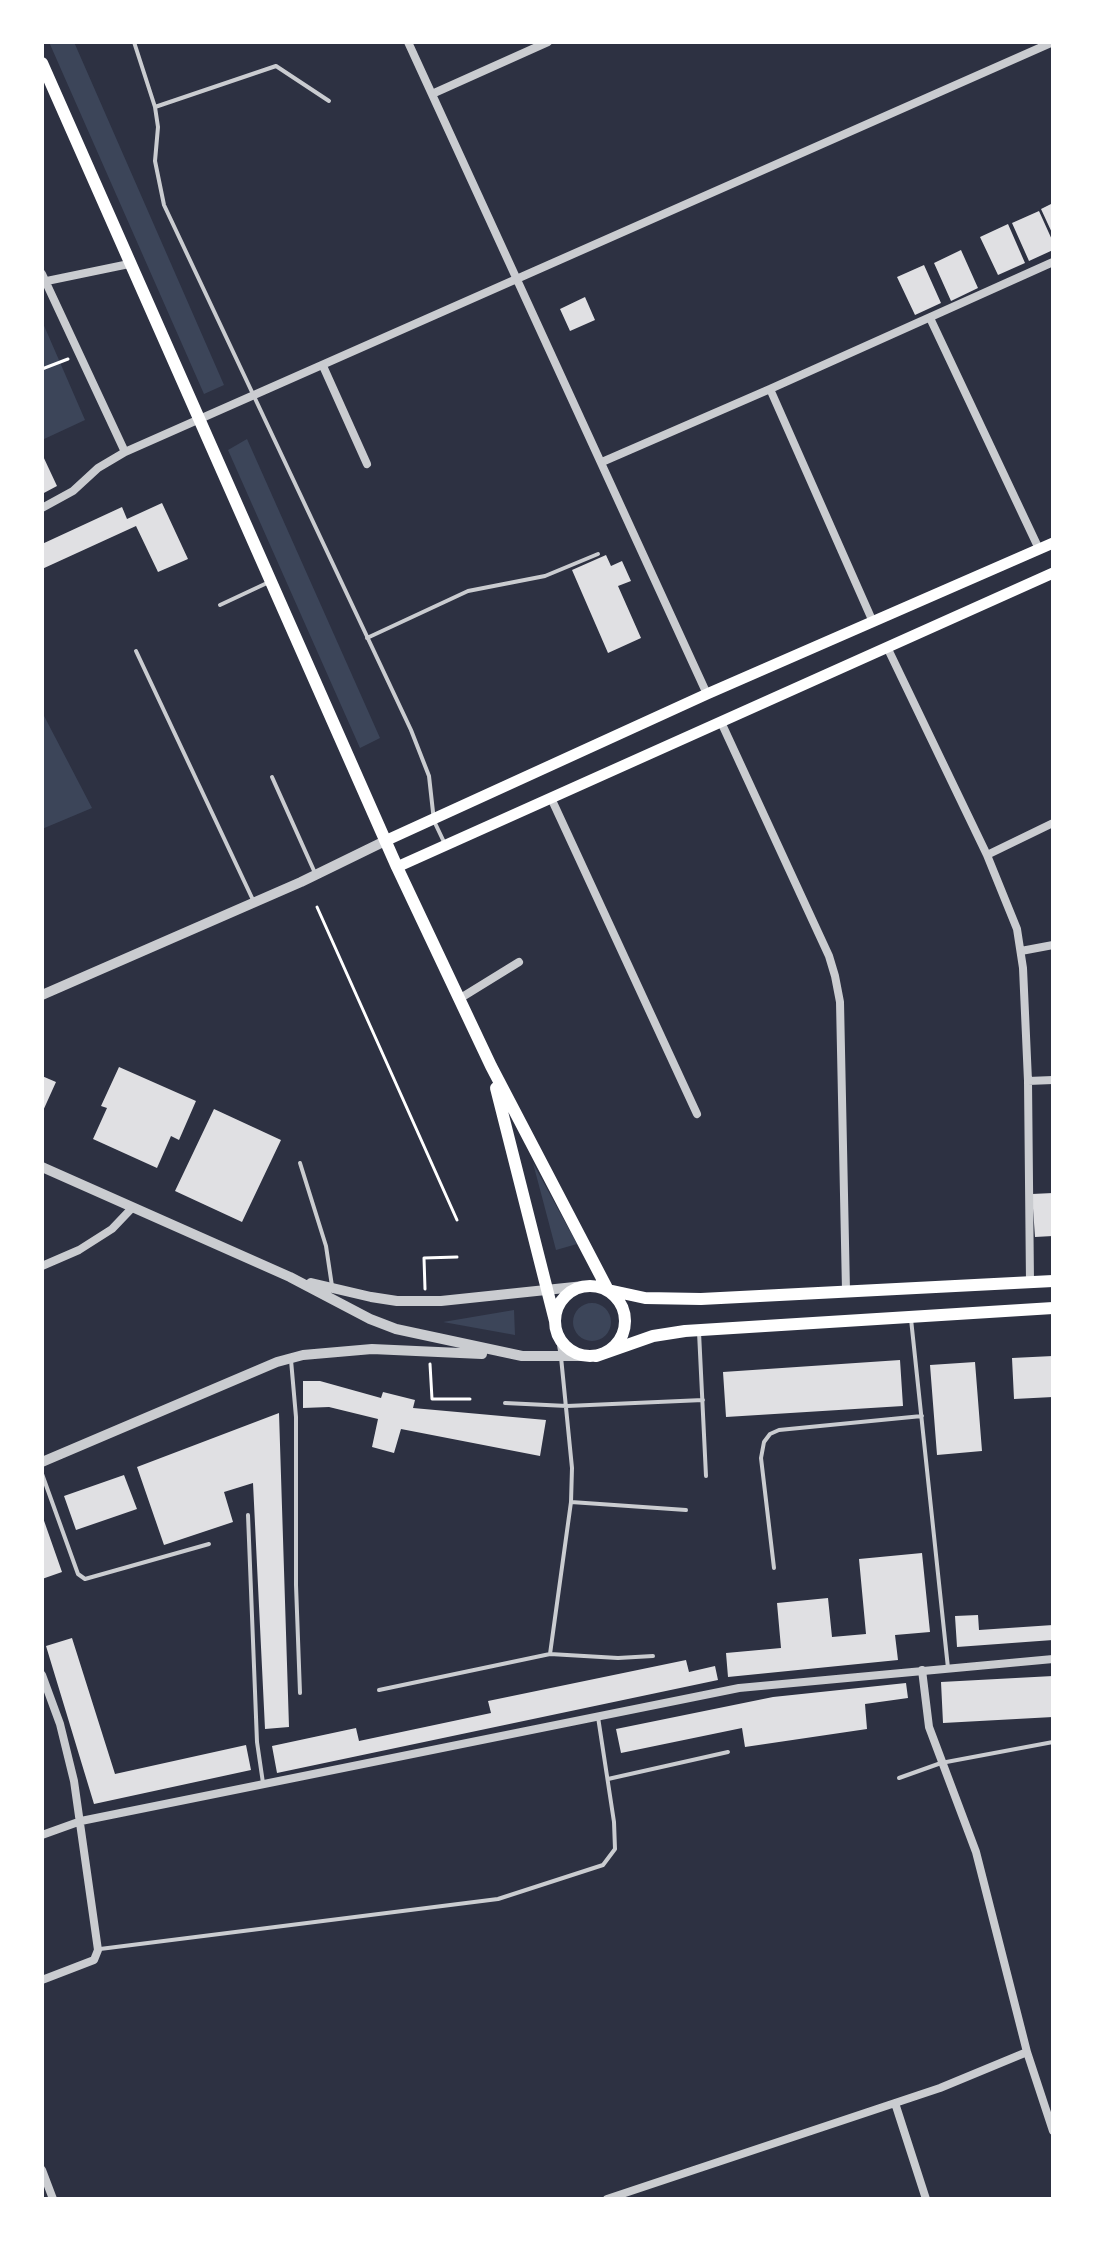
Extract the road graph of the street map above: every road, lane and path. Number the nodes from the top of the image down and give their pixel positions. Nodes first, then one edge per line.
1 (134, 42) edge
2 (408, 42) edge
3 (548, 42) edge
4 (1053, 42) edge
5 (42, 63) edge
6 (432, 94) junction
7 (329, 101) dead end
8 (155, 107) junction
9 (1053, 262) edge
10 (129, 264) junction
11 (43, 279) edge
12 (518, 281) junction
13 (930, 318) junction
14 (79, 355) junction
15 (323, 366) junction
16 (42, 369) edge
17 (770, 389) junction
18 (252, 397) junction
19 (198, 421) junction
20 (125, 452) junction
21 (602, 462) junction
22 (367, 464) dead end
23 (42, 508) edge
24 (1053, 543) edge
25 (1039, 549) junction
26 (598, 554) dead end
27 (1053, 573) edge
28 (269, 582) junction
29 (220, 605) dead end
30 (873, 622) junction
31 (367, 638) junction
32 (887, 647) junction
33 (136, 651) dead end
34 (707, 694) junction
35 (721, 722) junction
36 (272, 777) dead end
37 (551, 798) junction
38 (434, 821) junction
39 (1053, 823) edge
40 (385, 841) junction
41 (446, 846) junction
42 (987, 855) junction
43 (397, 867) junction
44 (316, 875) junction
45 (254, 903) junction
46 (317, 907) dead end
47 (1053, 945) edge
48 (1021, 951) junction
49 (519, 962) dead end
50 (42, 995) edge
51 (459, 999) junction
52 (491, 1066) junction
53 (1053, 1080) edge
54 (1028, 1081) junction
55 (697, 1114) dead end
56 (300, 1163) dead end
57 (42, 1167) edge
58 (132, 1208) junction
59 (457, 1220) dead end
60 (457, 1257) dead end
61 (424, 1258) dead end
62 (42, 1266) edge
63 (290, 1277) junction
64 (1053, 1281) edge
65 (1030, 1283) junction
66 (584, 1286) junction
67 (332, 1288) junction
68 (548, 1290) junction
69 (608, 1290) junction
70 (846, 1291) junction
71 (1053, 1308) edge
72 (911, 1316) junction
73 (556, 1327) junction
74 (699, 1329) junction
75 (522, 1356) junction
76 (590, 1356) junction
77 (561, 1357) junction
78 (291, 1358) junction
79 (432, 1399) dead end
80 (470, 1399) dead end
81 (703, 1400) junction
82 (505, 1403) dead end
83 (567, 1406) junction
84 (922, 1416) junction
85 (42, 1462) edge
86 (42, 1474) edge
87 (706, 1476) dead end
88 (571, 1502) junction
89 (686, 1510) dead end
90 (248, 1515) dead end
91 (209, 1544) dead end
92 (774, 1568) dead end
93 (550, 1654) junction
94 (653, 1656) dead end
95 (1053, 1659) edge
96 (948, 1668) junction
97 (922, 1670) junction
98 (42, 1675) edge
99 (379, 1690) dead end
100 (300, 1693) dead end
101 (598, 1717) junction
102 (1053, 1742) edge
103 (728, 1752) dead end
104 (941, 1763) junction
105 (899, 1778) dead end
106 (608, 1779) junction
107 (263, 1785) junction
108 (81, 1821) junction
109 (42, 1835) edge
110 (98, 1950) junction
111 (42, 1980) edge
112 (1027, 2052) junction
113 (895, 2103) junction
114 (1053, 2131) edge
115 (42, 2170) edge
116 (53, 2199) edge
117 (607, 2199) edge
118 (926, 2199) edge

1 - 8 lane
2 - 6 street
3 - 6 street
4 - 12 street
5 - 10 highway
6 - 12 street
7 - 8 lane
8 - 18 lane
9 - 13 street
10 - 11 street
10 - 19 highway
11 - 14 street
12 - 15 street
12 - 21 street
13 - 17 street
13 - 25 street
14 - 16 path
14 - 20 street
15 - 18 street
15 - 22 street
17 - 21 street
17 - 30 street
18 - 19 street
18 - 31 lane
19 - 20 street
19 - 28 highway
20 - 23 street
21 - 34 street
24 - 25 main road
25 - 30 main road
26 - 31 lane
27 - 32 main road
28 - 29 lane
28 - 40 highway
30 - 34 main road
31 - 38 lane
32 - 35 main road
32 - 42 street
33 - 45 lane
34 - 38 main road
35 - 37 main road
35 - 70 street
36 - 44 lane
37 - 41 main road
37 - 55 street
38 - 40 main road
38 - 41 lane
39 - 42 street
40 - 43 highway
40 - 44 street
41 - 43 main road
42 - 48 street
43 - 51 highway
44 - 45 street
45 - 50 street
46 - 59 path
47 - 48 street
48 - 54 street
49 - 51 street
51 - 52 highway
52 - 68 highway
52 - 69 highway
53 - 54 street
54 - 65 street
56 - 67 lane
57 - 58 street
58 - 62 street
58 - 63 street
60 - 61 path
63 - 67 street
63 - 75 street
64 - 65 highway
65 - 70 highway
66 - 68 street
66 - 69 highway
66 - 73 highway
67 - 68 street
68 - 73 highway
69 - 70 highway
69 - 76 highway
71 - 72 highway
72 - 74 highway
72 - 84 lane
73 - 76 highway
73 - 77 lane
74 - 76 highway
74 - 81 lane
75 - 77 street
75 - 78 street
76 - 77 street
77 - 83 lane
78 - 85 street
78 - 100 lane
79 - 80 path
81 - 83 lane
81 - 87 lane
82 - 83 lane
83 - 88 lane
84 - 92 lane
84 - 96 lane
86 - 91 lane
88 - 89 lane
88 - 93 lane
90 - 107 lane
93 - 94 lane
93 - 99 lane
95 - 96 street
96 - 97 street
97 - 101 street
97 - 104 street
98 - 108 street
101 - 106 lane
101 - 107 street
102 - 104 lane
103 - 106 lane
104 - 105 lane
104 - 112 street
106 - 110 lane
107 - 108 street
108 - 109 street
108 - 110 street
110 - 111 street
112 - 113 street
112 - 114 street
113 - 117 street
113 - 118 street
115 - 116 street

